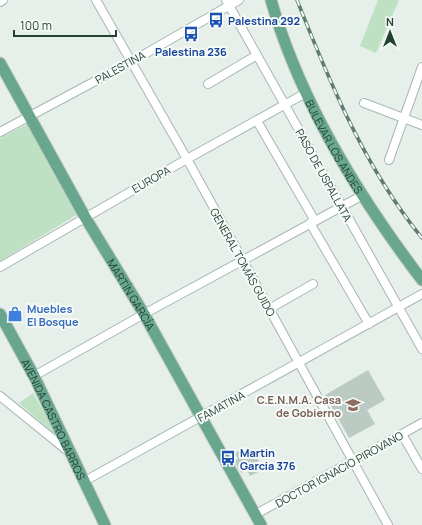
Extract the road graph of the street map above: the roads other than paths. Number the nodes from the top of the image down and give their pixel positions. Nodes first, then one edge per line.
1 (3, 0) edge
2 (96, 0) edge
3 (239, 0) edge
4 (271, 0) edge
5 (0, 2) edge
6 (228, 3) edge
7 (257, 56) junction
8 (131, 62) junction
9 (0, 63) edge
10 (422, 67) edge
11 (208, 84) dead end
12 (304, 94) junction
13 (364, 103) dead end
14 (285, 104) junction
15 (30, 116) junction
16 (403, 118) junction
17 (257, 120) junction
18 (422, 125) edge
19 (0, 132) edge
20 (187, 159) junction
21 (389, 160) dead end
22 (363, 195) junction
23 (341, 206) junction
24 (85, 217) junction
25 (313, 222) junction
26 (242, 261) junction
27 (0, 267) edge
28 (422, 280) edge
29 (313, 284) dead end
30 (422, 294) edge
31 (398, 308) junction
32 (269, 309) junction
33 (0, 314) edge
34 (144, 314) junction
35 (369, 324) junction
36 (422, 349) edge
37 (299, 362) junction
38 (34, 376) junction
39 (0, 396) edge
40 (201, 417) junction
41 (422, 423) edge
42 (402, 434) junction
43 (69, 452) junction
44 (353, 461) junction
45 (422, 469) edge
46 (84, 482) junction
47 (256, 514) junction
48 (105, 525) edge
49 (261, 525) edge
50 (388, 525) edge

1 - 5 street
2 - 8 street, GENERAL TOMÁS GUIDO
3 - 6 street, PALESTINA
4 - 12 main road, BULEVAR LOS ANDES
6 - 7 street, PASO DE USPALLATA
6 - 8 street, PALESTINA
7 - 11 street
7 - 14 street, PASO DE USPALLATA
8 - 15 street, PALESTINA
8 - 20 street, GENERAL TOMÁS GUIDO
9 - 15 main road, MARTÍN GARCÍA
10 - 16 street
12 - 14 street, EUROPA
12 - 22 main road, BULEVAR LOS ANDES
13 - 16 street
14 - 17 street, EUROPA
14 - 23 street, PASO DE USPALLATA
15 - 19 street, PALESTINA
15 - 24 main road, MARTÍN GARCÍA
16 - 18 street
16 - 21 street
17 - 20 street, EUROPA
17 - 25 street
20 - 24 street, EUROPA
20 - 26 street, GENERAL TOMÁS GUIDO
22 - 23 street
22 - 28 main road, BULEVAR LOS ANDES
23 - 25 street
23 - 31 street, PASO DE USPALLATA
24 - 27 street, EUROPA
24 - 34 main road, MARTÍN GARCÍA
25 - 26 street
25 - 35 street
26 - 32 street, GENERAL TOMÁS GUIDO
26 - 34 street
29 - 32 street
30 - 31 street, FAMATINA
31 - 35 street, FAMATINA
31 - 36 street, PASO DE USPALLATA
32 - 37 street, GENERAL TOMÁS GUIDO
33 - 38 main road, AVENIDA CASTRO BARROS
34 - 38 street
34 - 40 main road, MARTÍN GARCÍA
35 - 37 street, FAMATINA
37 - 40 street, FAMATINA
37 - 44 street, GENERAL TOMÁS GUIDO
38 - 43 main road, AVENIDA CASTRO BARROS
39 - 43 street
40 - 46 street, FAMATINA
40 - 47 main road, MARTÍN GARCÍA
41 - 42 street, DOCTOR IGNACIO PIROVANO
42 - 44 street, DOCTOR IGNACIO PIROVANO
42 - 45 street
43 - 46 main road, AVENIDA CASTRO BARROS
44 - 47 street, DOCTOR IGNACIO PIROVANO
44 - 50 street, GENERAL TOMÁS GUIDO
46 - 48 main road, AVENIDA CASTRO BARROS
47 - 49 main road, MARTÍN GARCÍA

